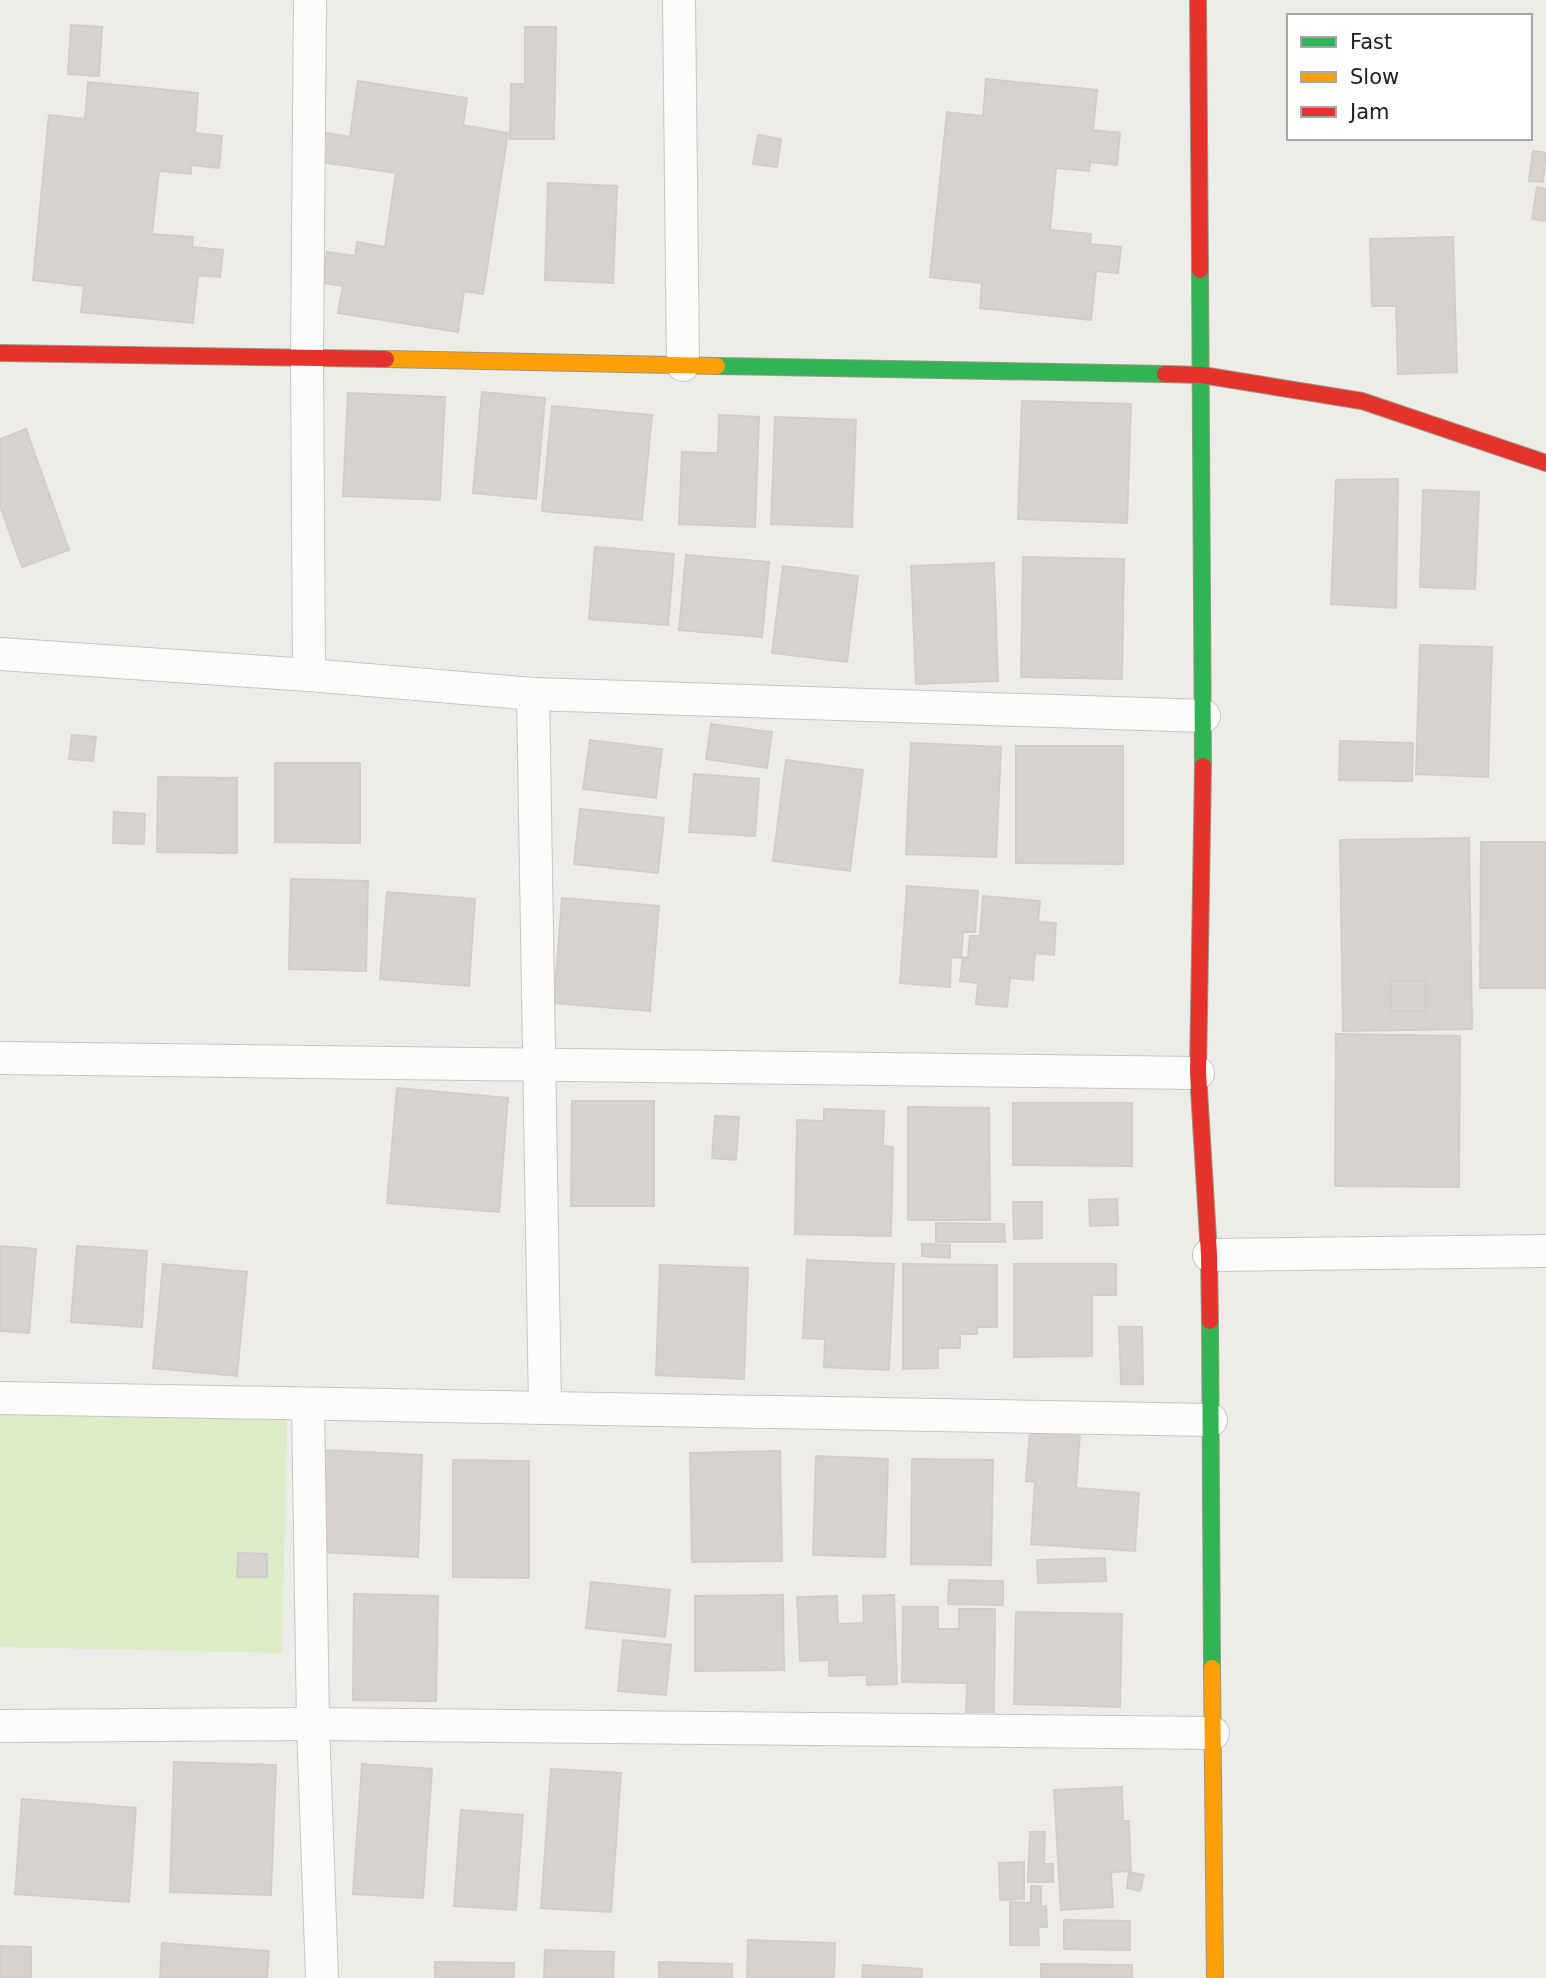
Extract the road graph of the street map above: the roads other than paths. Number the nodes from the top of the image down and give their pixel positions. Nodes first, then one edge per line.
1 (310, 0) edge
2 (680, 0) edge
3 (1198, 0) edge
4 (0, 353) edge
5 (307, 358) junction
6 (683, 365) junction
7 (1202, 375) junction
8 (1546, 463) edge
9 (0, 654) edge
10 (309, 675) junction
11 (533, 694) junction
12 (1205, 716) junction
13 (0, 1058) edge
14 (539, 1065) junction
15 (1198, 1073) junction
16 (1546, 1251) edge
17 (1209, 1255) junction
18 (0, 1398) edge
19 (308, 1404) junction
20 (545, 1408) junction
21 (1211, 1420) junction
22 (313, 1724) junction
23 (0, 1726) edge
24 (1213, 1732) junction
25 (322, 1978) edge
26 (1215, 1978) edge

1 - 5 street
2 - 6 street
3 - 7 street
4 - 5 street
5 - 6 street
5 - 10 street
6 - 7 street
7 - 8 street
7 - 12 street
9 - 10 street
10 - 11 street
11 - 12 street
11 - 14 street
12 - 15 street
13 - 14 street
14 - 15 street
14 - 20 street
15 - 17 street
16 - 17 street
17 - 21 street
18 - 19 street
19 - 20 street
19 - 22 street
20 - 21 street
21 - 24 street
22 - 23 street
22 - 24 street
22 - 25 street
24 - 26 street

